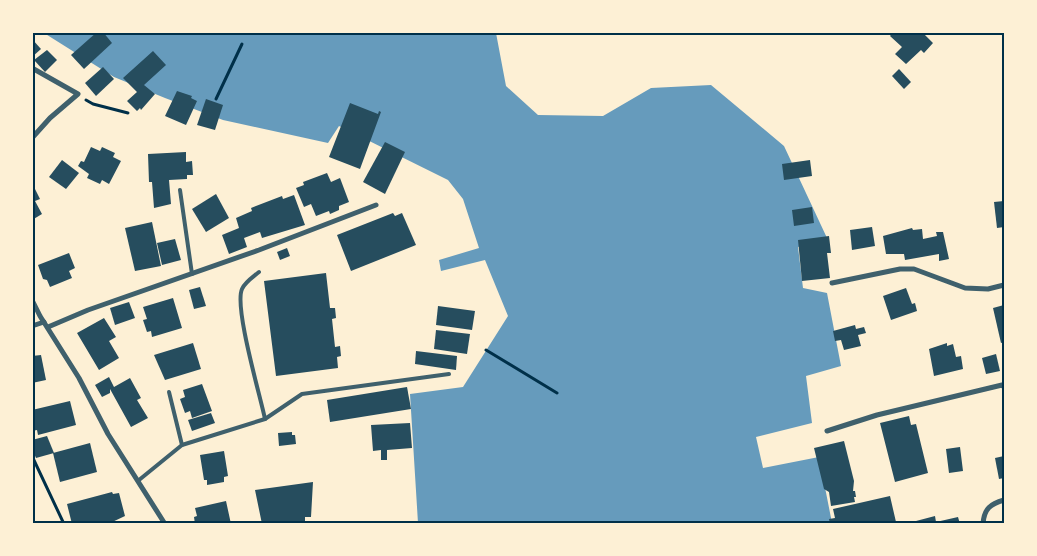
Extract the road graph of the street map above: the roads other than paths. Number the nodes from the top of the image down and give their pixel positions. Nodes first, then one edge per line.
1 (32, 68) edge
2 (32, 138) edge
3 (180, 190) dead end
4 (376, 205) dead end
5 (259, 272) dead end
6 (192, 274) junction
7 (832, 283) dead end
8 (1004, 284) edge
9 (32, 300) edge
10 (44, 322) junction
11 (32, 326) edge
12 (48, 327) junction
13 (449, 374) dead end
14 (1004, 386) edge
15 (169, 392) dead end
16 (265, 418) junction
17 (827, 431) dead end
18 (182, 445) junction
19 (139, 480) junction
20 (1004, 500) edge
21 (165, 524) edge
22 (983, 524) edge

1 - 2 street
3 - 6 lane
4 - 6 street
5 - 16 lane
6 - 12 street
7 - 8 street
9 - 10 street
10 - 11 street
10 - 12 street
12 - 19 street
13 - 16 lane
14 - 17 street
15 - 18 lane
16 - 18 lane
18 - 19 lane
19 - 21 street
20 - 22 street

